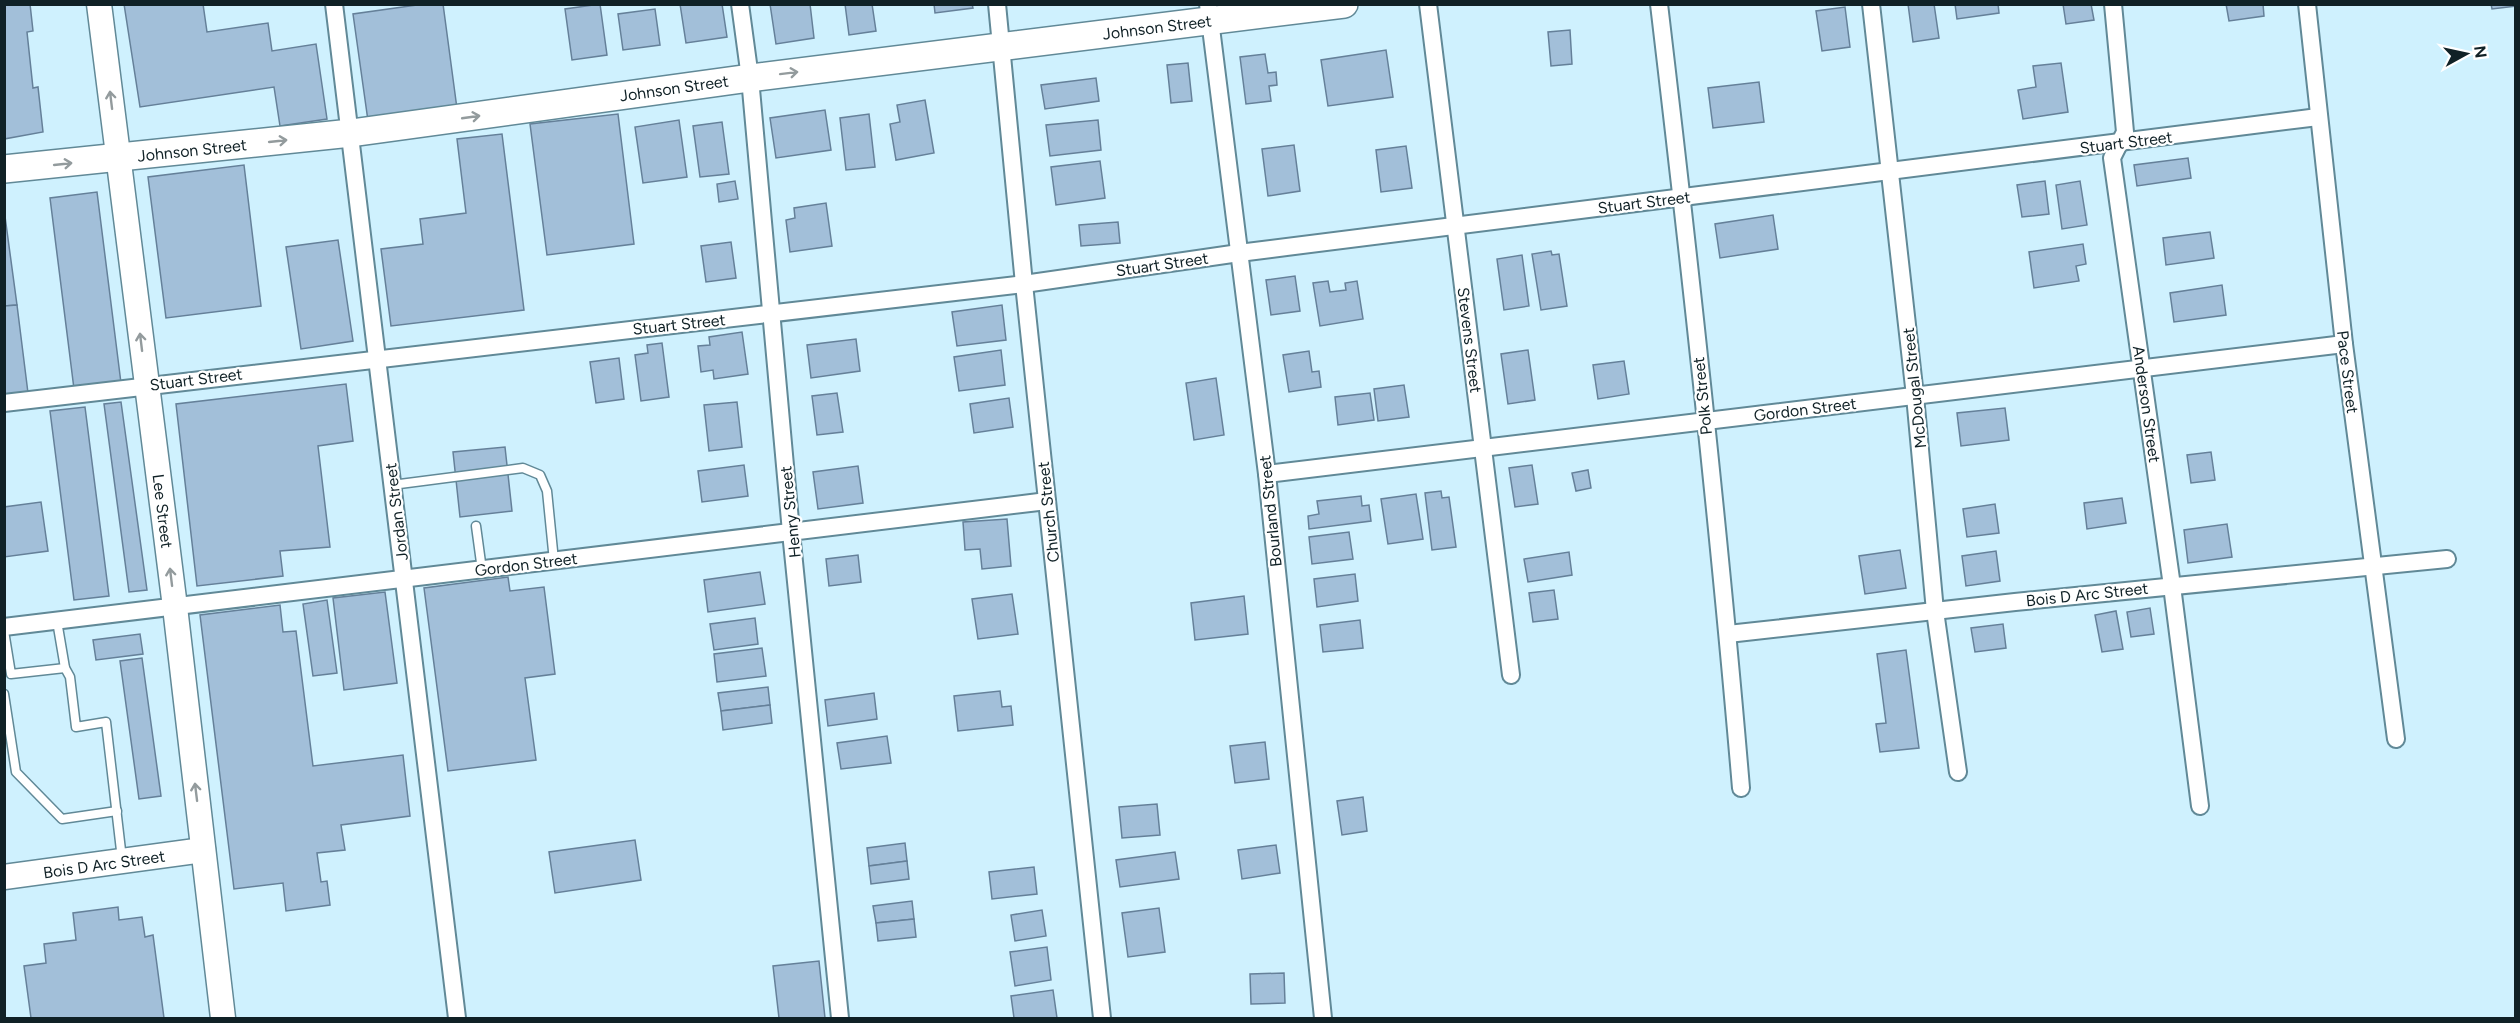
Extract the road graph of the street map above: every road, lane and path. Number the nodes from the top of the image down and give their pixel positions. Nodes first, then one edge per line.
1 (99, 4) edge
2 (334, 4) edge
3 (740, 4) edge
4 (997, 4) edge
5 (1344, 4) edge
6 (1428, 4) edge
7 (1659, 4) edge
8 (1871, 4) edge
9 (2113, 4) edge
10 (2307, 4) edge
11 (1209, 13) edge
12 (1001, 46) junction
13 (750, 78) junction
14 (2318, 117) junction
15 (351, 133) junction
16 (2119, 143) junction
17 (118, 158) junction
18 (4, 170) edge
19 (1890, 171) junction
20 (1682, 198) junction
21 (1455, 225) junction
22 (1239, 253) junction
23 (1024, 285) junction
24 (771, 314) junction
25 (2344, 344) junction
26 (377, 358) junction
27 (2142, 368) junction
28 (146, 385) junction
29 (1915, 396) junction
30 (4, 403) edge
31 (1705, 421) junction
32 (1483, 448) junction
33 (1267, 474) junction
34 (392, 485) junction
35 (1047, 501) junction
36 (476, 526) dead end
37 (791, 532) junction
38 (2447, 559) dead end
39 (554, 561) junction
40 (2372, 567) junction
41 (482, 570) junction
42 (404, 579) junction
43 (2172, 586) junction
44 (175, 607) junction
45 (1935, 611) junction
46 (57, 621) junction
47 (4, 629) edge
48 (1728, 634) junction
49 (65, 668) junction
50 (8, 675) edge
51 (1511, 675) dead end
52 (4, 694) edge
53 (2396, 739) dead end
54 (1958, 772) dead end
55 (1741, 788) dead end
56 (2200, 806) dead end
57 (117, 811) junction
58 (203, 850) junction
59 (123, 861) junction
60 (4, 877) edge
61 (223, 1018) edge
62 (458, 1018) edge
63 (840, 1018) edge
64 (1102, 1018) edge
65 (1323, 1018) edge

17 -> 1 main road, Lee Street
2 - 15 street, Jordan Street
3 - 13 street, Henry Street
4 - 12 street, Church Street
5 - 11 main road, Johnson Street
6 - 21 street, Stevens Street
7 - 20 street, Polk Street
8 - 19 street, McDougal Street
9 - 16 street, Anderson Street
10 - 14 street, Pace Street
11 - 12 main road, Johnson Street
11 - 22 street, Bourland Street
13 -> 12 main road, Johnson Street
12 - 23 street, Church Street
15 -> 13 main road, Johnson Street
13 - 24 street, Henry Street
14 - 16 street, Stuart Street
14 - 25 street, Pace Street
17 -> 15 main road, Johnson Street
15 - 26 street, Jordan Street
16 - 19 street, Stuart Street
16 - 27 street, Anderson Street
18 -> 17 main road, Johnson Street
28 -> 17 main road, Lee Street
19 - 20 street, Stuart Street
19 - 29 street, McDougal Street
20 - 21 street, Stuart Street
20 - 31 street, Polk Street
21 - 22 street, Stuart Street
21 - 32 street, Stevens Street
22 - 23 street, Stuart Street
22 - 33 street, Bourland Street
23 - 24 street, Stuart Street
23 - 35 street, Church Street
24 - 26 street, Stuart Street
24 - 37 street, Henry Street
25 - 27 street, Gordon Street
25 - 40 street, Pace Street
26 - 28 street, Stuart Street
26 - 34 street, Jordan Street
27 - 29 street, Gordon Street
27 - 43 street, Anderson Street
28 - 30 street, Stuart Street
44 -> 28 main road, Lee Street
29 - 31 street, Gordon Street
29 - 45 street, McDougal Street
31 - 32 street, Gordon Street
31 - 48 street, Polk Street
32 - 33 street, Gordon Street
32 - 51 street, Stevens Street
33 - 65 street, Bourland Street
34 - 39 lane
34 - 42 street, Jordan Street
35 - 37 street, Gordon Street
35 - 64 street, Church Street
36 - 41 lane
37 - 39 street, Gordon Street
37 - 63 street, Henry Street
38 - 40 street, Bois D Arc Street
39 - 41 street, Gordon Street
40 - 43 street, Bois D Arc Street
40 - 53 street, Pace Street
41 - 42 street, Gordon Street
42 - 44 street, Gordon Street
42 - 62 street, Jordan Street
43 - 45 street, Bois D Arc Street
43 - 56 street, Anderson Street
44 - 46 street, Gordon Street
58 -> 44 main road, Lee Street
45 - 48 street, Bois D Arc Street
45 - 54 street, McDougal Street
46 - 47 street, Gordon Street
46 - 49 lane
47 - 50 lane
48 - 55 street, Polk Street
49 - 50 lane
49 - 57 lane
52 - 57 lane
57 - 59 lane
58 - 59 main road, Bois D Arc Street
58 - 61 main road, Lee Street
59 - 60 main road, Bois D Arc Street

